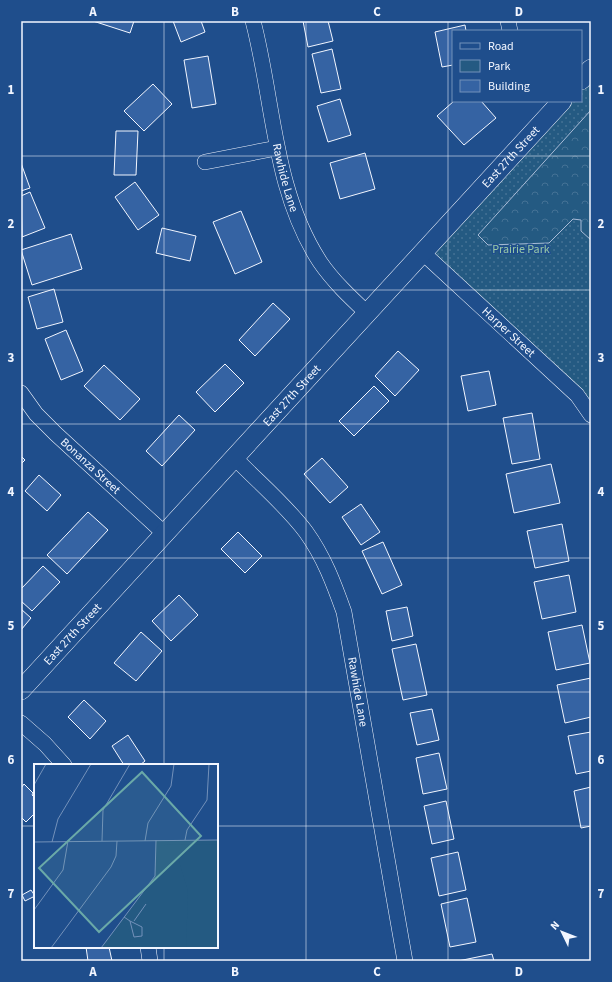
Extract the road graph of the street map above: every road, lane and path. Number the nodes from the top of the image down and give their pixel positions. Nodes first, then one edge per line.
1 (253, 21) edge
2 (591, 69) edge
3 (582, 79) edge
4 (558, 102) edge
5 (277, 148) junction
6 (205, 162) dead end
7 (422, 252) junction
8 (367, 312) junction
9 (21, 393) edge
10 (591, 415) edge
11 (234, 457) junction
12 (165, 534) junction
13 (21, 690) edge
14 (21, 723) edge
15 (63, 764) edge
16 (148, 948) edge
17 (150, 961) edge
18 (405, 961) edge

1 - 5 street, Rawhide Lane
2 - 3 street
4 - 7 street, East 27th Street
5 - 6 street
5 - 8 street, Rawhide Lane
7 - 8 street, East 27th Street
7 - 10 street, Harper Street
8 - 11 street, East 27th Street
9 - 12 street, Bonanza Street
11 - 12 street, East 27th Street
11 - 18 street, Rawhide Lane
12 - 13 street, East 27th Street
14 - 15 street
16 - 17 street

